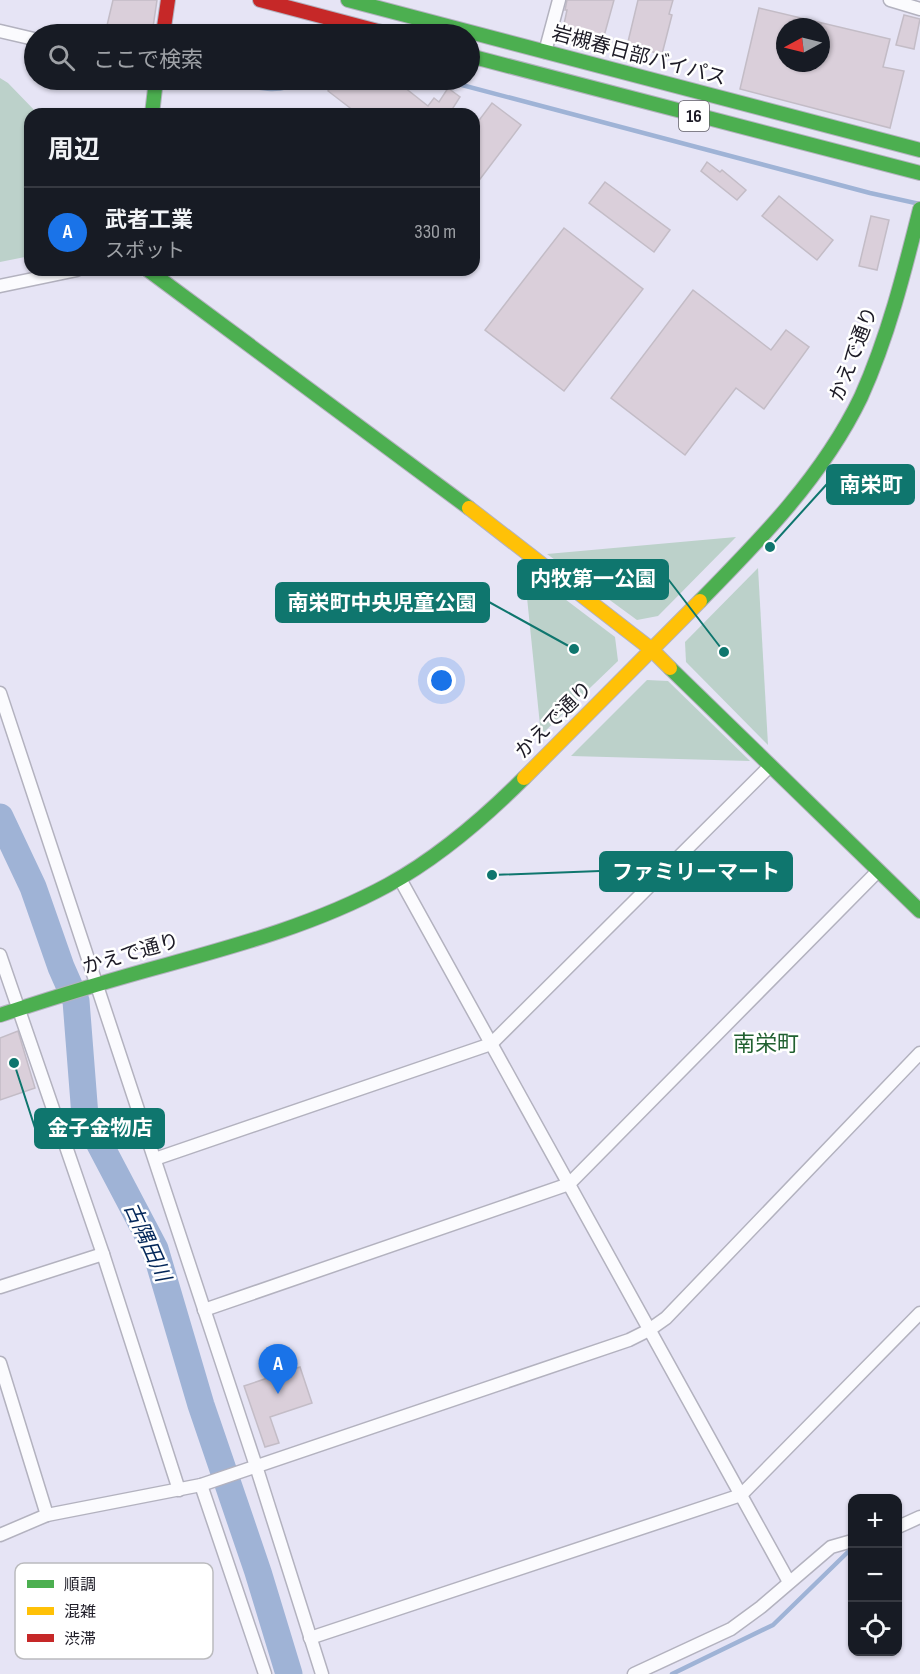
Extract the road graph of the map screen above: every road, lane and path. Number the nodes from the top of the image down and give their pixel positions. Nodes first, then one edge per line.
1 (168, 0) edge
2 (260, 0) edge
3 (348, 0) edge
4 (559, 0) edge
5 (890, 0) edge
6 (920, 9) edge
7 (164, 24) edge
8 (351, 24) edge
9 (439, 24) edge
10 (0, 31) edge
11 (480, 35) edge
12 (24, 37) edge
13 (545, 52) junction
14 (480, 59) edge
15 (155, 90) edge
16 (153, 108) edge
17 (920, 150) edge
18 (920, 174) edge
19 (920, 208) edge
20 (48, 276) edge
21 (156, 276) edge
22 (0, 286) edge
23 (651, 649) junction
24 (0, 693) edge
25 (770, 766) junction
26 (878, 870) junction
27 (400, 879) junction
28 (920, 912) edge
29 (0, 955) edge
30 (91, 986) junction
31 (23, 1007) junction
32 (0, 1015) edge
33 (491, 1044) junction
34 (920, 1053) edge
35 (154, 1159) junction
36 (569, 1184) junction
37 (103, 1254) junction
38 (0, 1287) edge
39 (204, 1310) junction
40 (920, 1313) edge
41 (649, 1330) junction
42 (0, 1363) edge
43 (256, 1466) junction
44 (201, 1485) junction
45 (179, 1490) junction
46 (741, 1495) junction
47 (47, 1515) junction
48 (920, 1517) edge
49 (902, 1525) edge
50 (0, 1535) edge
51 (848, 1542) edge
52 (789, 1582) junction
53 (310, 1638) junction
54 (265, 1674) edge
55 (322, 1674) edge
56 (634, 1674) edge

1 - 7 main road
2 - 8 main road
3 - 9 main road, 岩槻春日部バイパス / 16
4 - 13 street
5 - 6 street
10 - 12 street
11 - 13 main road, 岩槻春日部バイパス / 16
13 - 17 main road, 岩槻春日部バイパス / 16
14 - 18 main road, 16
15 - 16 main road
19 - 23 main road, かえで通り
20 - 22 street
21 - 23 main road
23 - 25 main road
23 - 27 main road, かえで通り
24 - 30 street
25 - 26 main road
25 - 33 street
26 - 28 main road
26 - 36 street
27 - 30 main road, かえで通り
27 - 33 street
29 - 31 street
30 - 31 main road, かえで通り
30 - 35 street
31 - 32 main road, かえで通り
31 - 37 street
33 - 35 street
33 - 36 street
34 - 41 street
35 - 39 street
36 - 39 street
36 - 41 street
37 - 38 street
37 - 45 street
39 - 43 street
40 - 46 street
41 - 43 street
41 - 46 street
42 - 47 street
43 - 44 street
43 - 53 street
44 - 45 street
44 - 54 street
45 - 47 street
46 - 52 street
46 - 53 street
47 - 50 street
48 - 49 street
51 - 52 street
52 - 56 street
53 - 55 street

